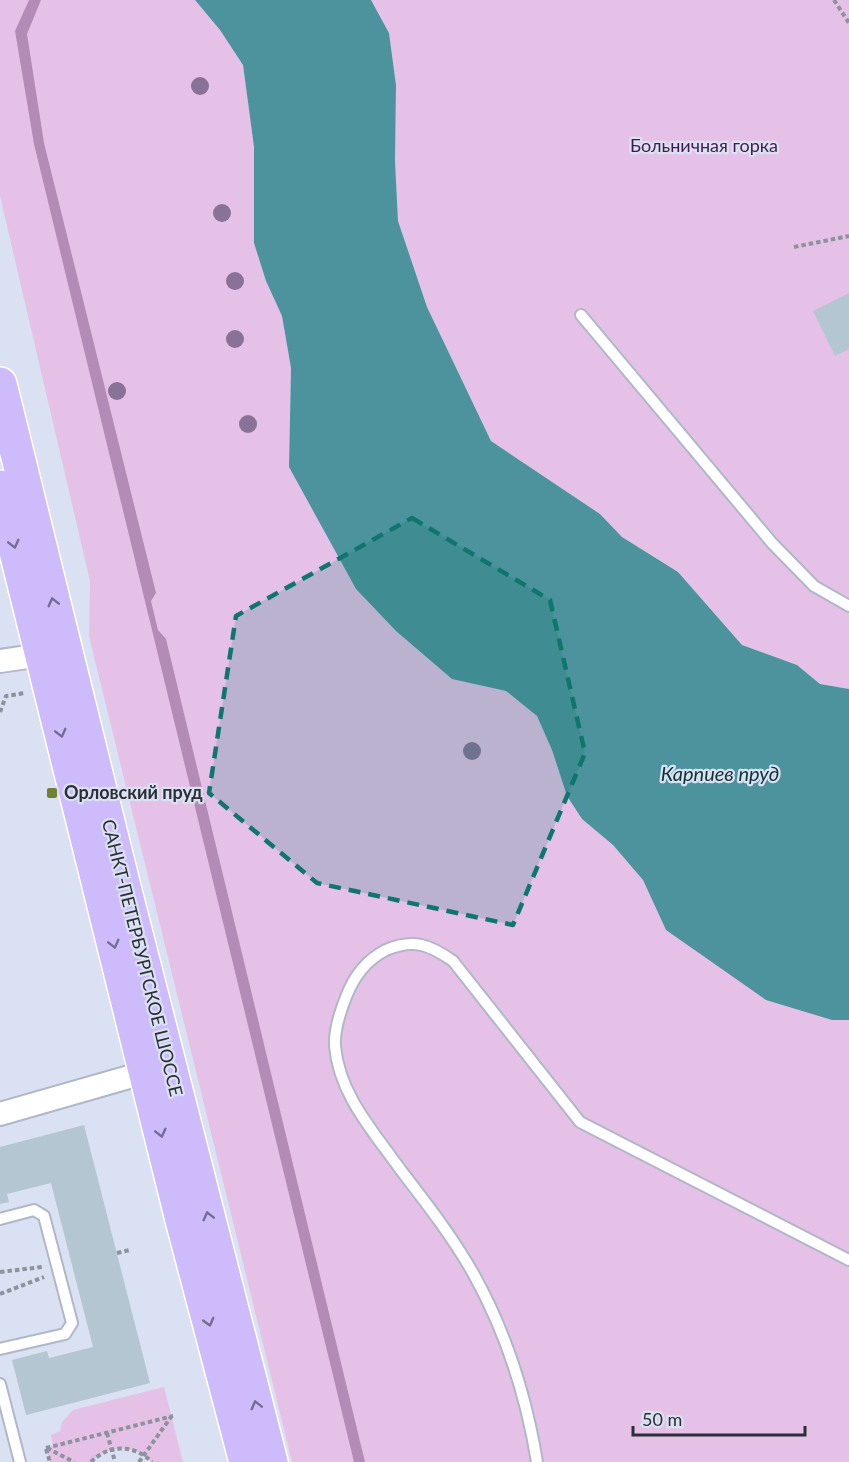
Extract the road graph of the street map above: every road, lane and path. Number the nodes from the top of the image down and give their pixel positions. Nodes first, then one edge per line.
1 (834, 0) edge
2 (849, 24) edge
3 (849, 237) edge
4 (794, 247) dead end
5 (581, 315) dead end
6 (0, 384) edge
7 (0, 487) edge
8 (849, 606) edge
9 (54, 653) junction
10 (0, 661) edge
11 (31, 693) dead end
12 (0, 712) edge
13 (158, 1069) junction
14 (0, 1114) edge
15 (0, 1219) edge
16 (130, 1250) dead end
17 (117, 1253) dead end
18 (849, 1260) edge
19 (58, 1268) junction
20 (0, 1272) edge
21 (0, 1294) edge
22 (0, 1349) edge
23 (0, 1384) edge
24 (5, 1421) edge
25 (107, 1433) junction
26 (46, 1448) junction
27 (111, 1449) junction
28 (144, 1455) junction
29 (20, 1462) edge
30 (50, 1462) edge
31 (74, 1462) edge
32 (91, 1462) edge
33 (115, 1462) edge
34 (140, 1462) edge
35 (152, 1462) edge
36 (246, 1462) edge
37 (271, 1462) edge
38 (537, 1462) edge

1 - 2 path
3 - 4 path
5 - 8 lane
9 -> 6 main road, САНКТ-ПЕТЕРБУРГСКОЕ ШОССЕ
7 -> 9 main road, САНКТ-ПЕТЕРБУРГСКОЕ ШОССЕ
9 - 10 street
9 - 13 main road, САНКТ-ПЕТЕРБУРГСКОЕ ШОССЕ
11 - 12 path
13 - 14 street
13 -> 36 main road, САНКТ-ПЕТЕРБУРГСКОЕ ШОССЕ
37 -> 13 main road, САНКТ-ПЕТЕРБУРГСКОЕ ШОССЕ
15 - 19 lane
16 - 17 path
18 - 38 lane
19 - 20 path
19 - 21 path
19 - 22 lane
23 - 24 lane
24 - 29 lane
25 - 26 path
25 - 27 path
25 - 28 path
26 - 30 path
26 - 31 path
27 - 28 path
27 - 32 path
27 - 33 path
28 - 34 path
28 - 35 path

